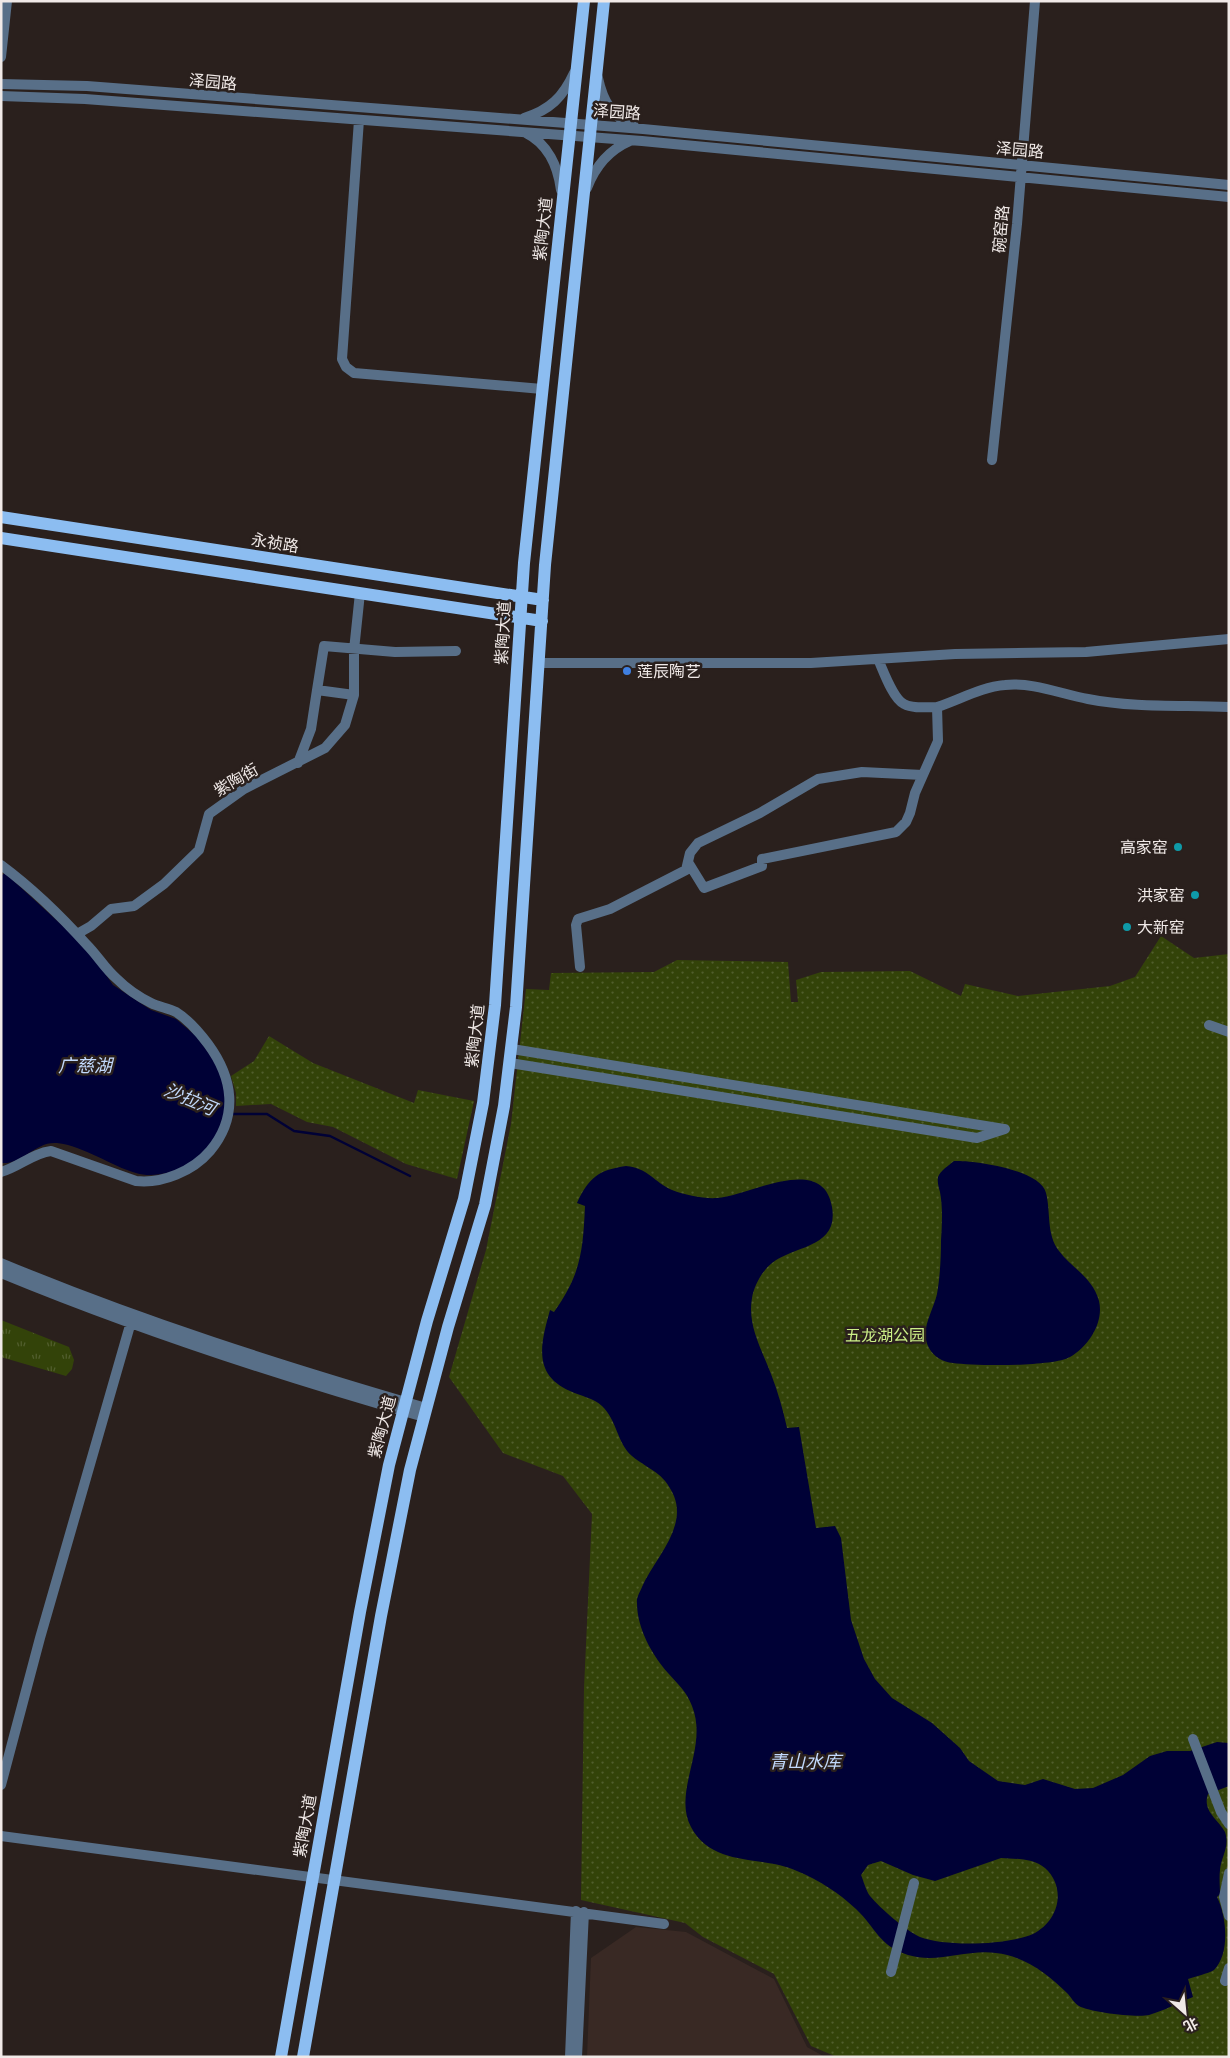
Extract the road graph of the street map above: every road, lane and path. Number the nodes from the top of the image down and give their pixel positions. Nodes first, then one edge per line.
1 (7, 1) edge
2 (584, 1) edge
3 (604, 1) edge
4 (1034, 1) edge
5 (1, 57) edge
6 (576, 67) junction
7 (597, 70) junction
8 (1, 84) edge
9 (1, 96) edge
10 (359, 120) junction
11 (519, 120) junction
12 (639, 128) junction
13 (570, 129) junction
14 (590, 131) junction
15 (525, 132) junction
16 (632, 140) junction
17 (1021, 165) junction
18 (1020, 177) junction
19 (1229, 185) edge
20 (562, 197) junction
21 (1229, 197) edge
22 (583, 201) junction
23 (542, 388) junction
24 (992, 460) dead end
25 (1, 517) edge
26 (1, 538) edge
27 (360, 593) junction
28 (522, 597) junction
29 (543, 600) junction
30 (520, 618) junction
31 (542, 621) junction
32 (1224, 639) edge
33 (1229, 647) edge
34 (354, 650) junction
35 (456, 651) dead end
36 (878, 659) junction
37 (539, 663) junction
38 (317, 690) junction
39 (354, 695) junction
40 (936, 707) junction
41 (1229, 707) edge
42 (298, 763) junction
43 (923, 775) junction
44 (688, 862) junction
45 (1, 865) edge
46 (77, 934) junction
47 (580, 967) dead end
48 (1209, 1025) dead end
49 (1229, 1032) edge
50 (512, 1049) junction
51 (510, 1063) junction
52 (1, 1172) edge
53 (1, 1263) edge
54 (1, 1273) edge
55 (131, 1320) junction
56 (404, 1406) junction
57 (425, 1412) junction
58 (1193, 1739) dead end
59 (1, 1785) edge
60 (1229, 1824) edge
61 (1, 1836) edge
62 (1229, 1872) edge
63 (313, 1876) junction
64 (334, 1879) junction
65 (914, 1883) dead end
66 (580, 1912) junction
67 (1229, 1916) edge
68 (664, 1924) dead end
69 (1229, 1968) edge
70 (891, 1972) dead end
71 (1225, 1981) dead end
72 (281, 2057) edge
73 (303, 2057) edge
74 (570, 2057) edge
75 (577, 2057) edge

1 - 5 street
2 - 6 main road, 紫陶大道
3 - 7 main road
4 - 17 street, 碗窑路
6 - 11 street
6 - 13 main road, 紫陶大道
7 - 12 street
7 - 14 main road
8 - 11 street, 泽园路
9 - 10 street, 泽园路
10 - 15 street, 泽园路
10 - 23 street
11 - 13 street, 泽园路
12 - 14 street, 泽园路
12 - 17 street, 泽园路
13 - 14 street, 泽园路
13 - 15 street, 泽园路
13 - 20 main road, 紫陶大道
14 - 16 street, 泽园路
14 - 22 main road
15 - 20 street
16 - 18 street, 泽园路
16 - 22 street
17 - 18 street, 碗窑路
17 - 19 street, 泽园路
18 - 21 street, 泽园路
18 - 24 street, 碗窑路
20 - 23 main road, 紫陶大道
22 - 29 main road
23 - 28 main road, 紫陶大道
25 - 28 main road, 永祯路
26 - 27 main road
27 - 30 main road
27 - 34 street, 紫陶街
28 - 29 main road, 永祯路
28 - 30 main road, 紫陶大道
29 - 31 main road
30 - 31 main road
30 - 56 main road, 紫陶大道
31 - 37 main road
32 - 33 street
32 - 36 street
34 - 35 street
34 - 38 street
34 - 39 street, 紫陶街
36 - 37 street
36 - 40 street
37 - 50 main road
38 - 39 street
38 - 42 street
39 - 42 street, 紫陶街
40 - 41 street
40 - 43 street
42 - 46 street, 紫陶街
43 - 44 street
43 - 44 street
44 - 47 street
45 - 46 street
46 - 52 street
48 - 49 street
50 - 51 main road
50 - 51 street
51 - 57 main road
53 - 55 street
54 - 55 street
55 - 56 street
55 - 59 street
56 - 57 street
56 - 63 main road, 紫陶大道
57 - 64 main road
58 - 60 street
61 - 63 street
62 - 67 street
63 - 64 street
63 - 72 main road, 紫陶大道
64 - 66 street
64 - 73 main road
65 - 70 street
66 - 68 street
66 - 74 street
66 - 75 street
69 - 71 street

